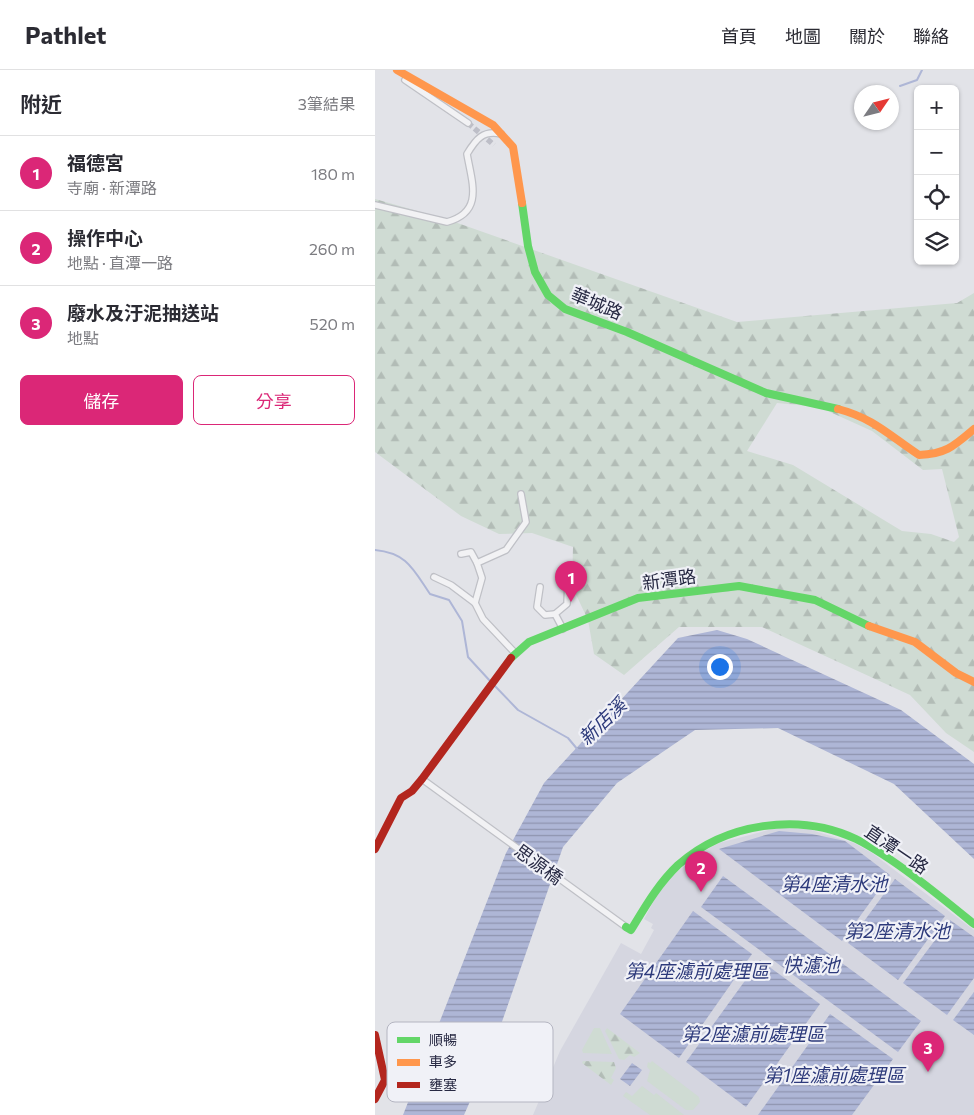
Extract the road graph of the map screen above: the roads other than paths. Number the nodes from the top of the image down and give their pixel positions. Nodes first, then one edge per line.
1 (400, 74) edge
2 (468, 123) tunnel mouth
3 (501, 134) junction
4 (375, 205) edge
5 (974, 429) edge
6 (521, 494) dead end
7 (461, 554) dead end
8 (477, 563) junction
9 (434, 577) dead end
10 (568, 580) dead end
11 (540, 587) dead end
12 (475, 602) junction
13 (555, 614) junction
14 (563, 629) junction
15 (515, 653) junction
16 (974, 682) edge
17 (422, 779) junction
18 (375, 849) edge
19 (974, 924) edge
20 (626, 927) joint
21 (375, 1035) edge
22 (375, 1099) edge

1 - 2 street
1 - 3 street, 華城路
3 - 4 street
3 - 5 street, 華城路
6 - 8 street
7 - 8 street
8 - 12 street
9 - 12 street
10 - 13 street
11 - 13 street
12 - 15 street
13 - 14 street
14 - 15 street, 新潭路
14 - 16 street, 新潭路
15 - 17 street, 新潭路
17 - 18 street, 新潭路
17 - 20 street, 思源橋
19 - 20 street, 直潭一路
21 - 22 street

